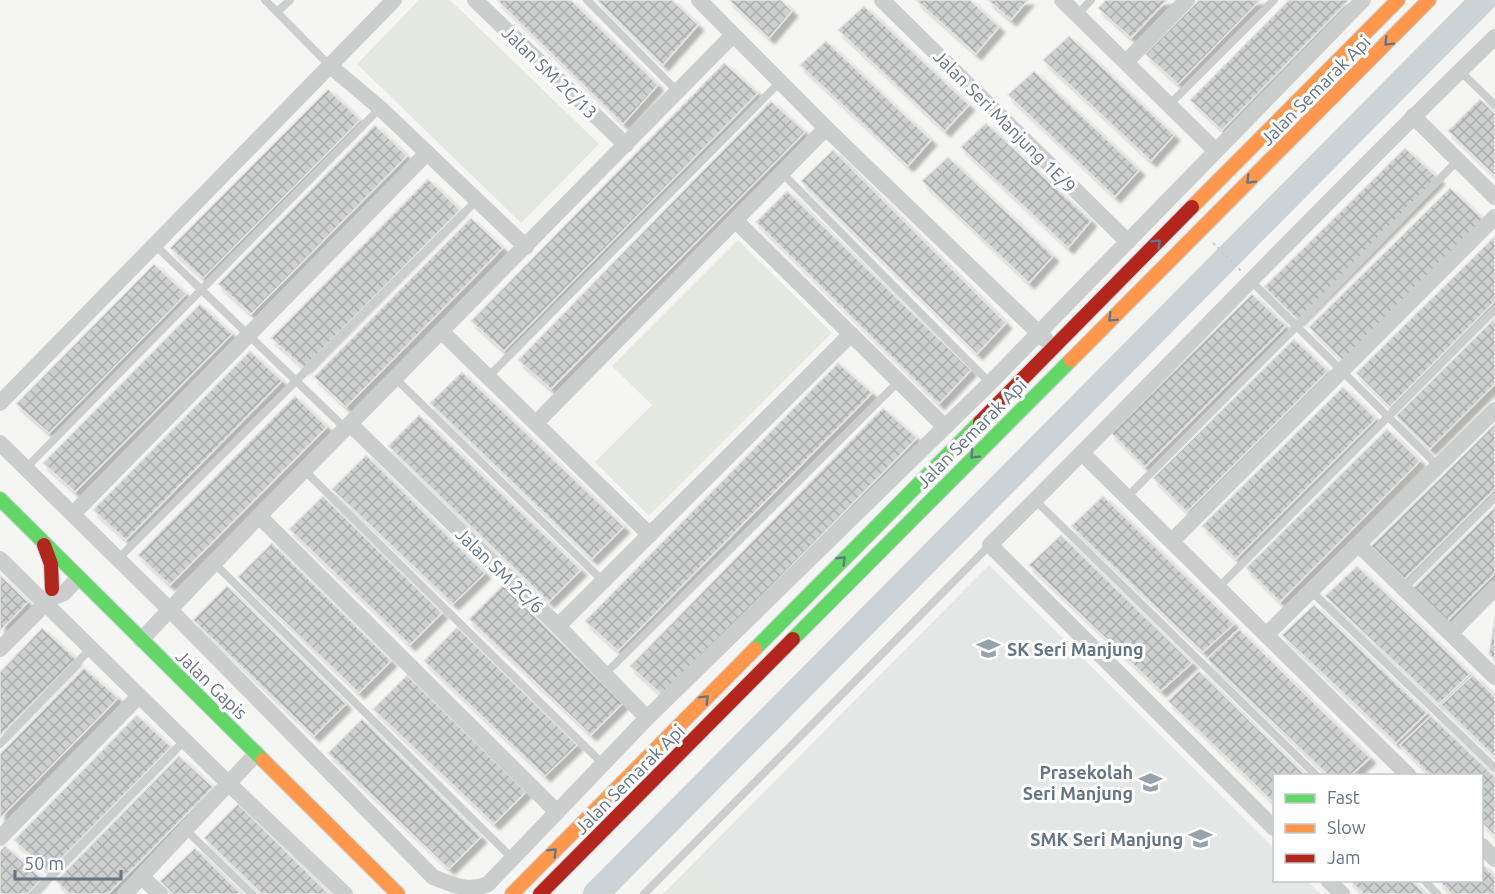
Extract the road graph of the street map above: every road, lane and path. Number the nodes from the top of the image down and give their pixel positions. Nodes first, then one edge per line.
1 (265, 0) edge
2 (290, 0) edge
3 (394, 0) edge
4 (475, 0) edge
5 (587, 0) edge
6 (699, 0) edge
7 (882, 0) edge
8 (1062, 0) edge
9 (1091, 0) edge
10 (1187, 0) edge
11 (1274, 0) edge
12 (1363, 0) edge
13 (1398, 0) edge
14 (1429, 0) edge
15 (277, 12) junction
16 (1077, 15) junction
17 (733, 35) junction
18 (1495, 37) edge
19 (1126, 62) junction
20 (329, 65) junction
21 (1460, 70) junction
22 (780, 82) junction
23 (678, 92) junction
24 (1169, 105) junction
25 (1495, 105) edge
26 (380, 108) junction
27 (1413, 116) junction
28 (826, 128) junction
29 (626, 145) junction
30 (1216, 151) junction
31 (427, 153) junction
32 (1458, 160) junction
33 (782, 173) junction
34 (1495, 197) edge
35 (477, 200) junction
36 (1495, 217) edge
37 (736, 221) junction
38 (1128, 242) junction
39 (155, 245) junction
40 (1214, 245) dead end
41 (526, 247) junction
42 (1238, 268) dead end
43 (1251, 282) junction
44 (201, 290) junction
45 (1495, 309) edge
46 (1296, 327) junction
47 (442, 332) junction
48 (1039, 333) junction
49 (851, 334) junction
50 (248, 336) junction
51 (1053, 347) junction
52 (1067, 362) junction
53 (1341, 371) junction
54 (488, 377) junction
55 (396, 379) junction
56 (899, 381) junction
57 (296, 382) junction
58 (990, 383) junction
59 (0, 403) edge
60 (1495, 410) edge
61 (1388, 418) junction
62 (536, 423) junction
63 (348, 427) junction
64 (945, 427) junction
65 (0, 443) edge
66 (1083, 454) junction
67 (1438, 466) junction
68 (26, 468) junction
69 (304, 470) junction
70 (1127, 497) junction
71 (1495, 497) edge
72 (0, 500) edge
73 (1035, 500) junction
74 (73, 514) junction
75 (259, 516) junction
76 (650, 535) junction
77 (1172, 541) junction
78 (44, 544) junction
79 (990, 545) junction
80 (1359, 545) junction
81 (0, 559) edge
82 (118, 559) junction
83 (214, 563) junction
84 (74, 574) junction
85 (603, 581) junction
86 (1218, 588) junction
87 (1404, 588) junction
88 (1495, 588) edge
89 (1311, 591) junction
90 (53, 596) junction
91 (98, 598) junction
92 (169, 609) junction
93 (558, 626) junction
94 (1451, 633) junction
95 (1266, 635) junction
96 (141, 640) junction
97 (92, 647) junction
98 (0, 649) edge
99 (605, 674) junction
100 (1495, 677) edge
101 (139, 696) junction
102 (647, 718) junction
103 (185, 740) junction
104 (0, 744) edge
105 (257, 753) junction
106 (603, 764) junction
107 (1495, 768) edge
108 (1402, 773) edge
109 (1315, 774) edge
110 (229, 784) junction
111 (557, 812) junction
112 (1273, 826) edge
113 (187, 831) junction
114 (0, 838) edge
115 (1483, 847) edge
116 (513, 859) junction
117 (1495, 859) edge
118 (142, 877) junction
119 (1330, 882) edge
120 (1426, 882) edge
121 (34, 894) edge
122 (126, 894) edge
123 (160, 894) edge
124 (252, 894) edge
125 (345, 894) edge
126 (398, 894) edge
127 (512, 894) edge
128 (540, 894) edge
129 (644, 894) edge
130 (1342, 894) edge
131 (1437, 894) edge

1 - 15 lane
2 - 15 lane
3 - 20 street
4 - 29 street, Jalan SM 2C/13
5 - 23 lane
6 - 17 street
7 - 38 street, Jalan Seri Manjung 1E/9
8 - 16 street
9 - 16 lane
10 - 19 street
11 - 24 lane
12 - 30 street
51 -> 13 street, Jalan Semarak Api
14 -> 52 street, Jalan Semarak Api
15 - 20 lane
16 - 19 street
17 - 22 street
17 - 23 street
18 - 21 street
19 - 24 street
20 - 26 street
20 - 39 street
21 - 25 lane
21 - 27 street
22 - 28 street
22 - 54 lane
23 - 29 street
24 - 30 street
26 - 31 street
26 - 44 lane
27 - 32 street
27 - 43 street
28 - 33 street
28 - 48 street
29 - 41 street
30 - 38 street
31 - 35 street
31 - 50 street
32 - 34 street
32 - 46 lane
33 - 37 street
33 - 58 lane
35 - 41 street
35 - 57 lane
36 - 53 street
37 - 49 street
37 - 62 street
38 - 48 street
39 - 44 lane
39 - 59 street
40 - 42 path
41 - 47 street
43 - 46 lane
43 - 66 street
44 - 50 lane
44 - 68 lane
45 - 61 lane
46 - 53 lane
46 - 70 lane
47 - 54 street
47 - 55 street
48 - 51 street
48 - 58 street
49 - 56 street
49 - 76 street
50 - 57 lane
50 - 74 street
51 - 52 street
127 -> 51 street, Jalan Semarak Api
52 -> 128 street, Jalan Semarak Api
53 - 61 lane
53 - 77 street
54 - 62 street
55 - 63 street
55 - 85 lane
56 - 64 street
56 - 99 lane
57 - 63 lane
57 - 82 lane
58 - 64 street
60 - 67 street
61 - 67 lane
61 - 86 lane
62 - 76 street
63 - 69 street
63 - 93 street, Jalan SM 2C/6
64 - 102 street
65 - 68 street
66 - 70 street
66 - 73 street
67 - 80 street
68 - 74 street
69 - 75 street
69 - 106 lane
70 - 77 street
71 - 87 lane
72 - 78 street, Jalan Gapis
73 - 79 street
73 - 109 lane
74 - 82 street
75 - 83 street
75 - 111 street
76 - 85 street
77 - 86 street
78 - 84 street, Jalan Gapis
78 - 90 street
79 - 112 street
79 - 129 lane
80 - 87 street
80 - 89 street
81 - 90 street
82 - 92 street
83 - 92 street
83 - 116 lane
84 - 90 street
84 - 91 street, Jalan Gapis
85 - 93 street
86 - 95 street
87 - 94 street
88 - 94 street
89 - 95 street
89 - 107 lane
90 - 91 street
90 - 97 street
90 - 98 street
91 - 96 street, Jalan Gapis
92 - 96 street
92 - 116 street
93 - 99 street, Jalan SM 2C/6
94 - 100 street
95 - 108 street
96 - 105 street, Jalan Gapis
97 - 101 street
97 - 104 lane
99 - 102 street, Jalan SM 2C/6
101 - 103 street
101 - 114 street
102 - 106 street
103 - 110 street
103 - 121 lane
105 - 110 street
105 - 126 street, Jalan Gapis
106 - 111 street
110 - 113 street
110 - 125 street
111 - 116 street
113 - 118 street
113 - 124 lane
115 - 117 street
118 - 122 street
118 - 123 street
119 - 130 street
120 - 131 lane

